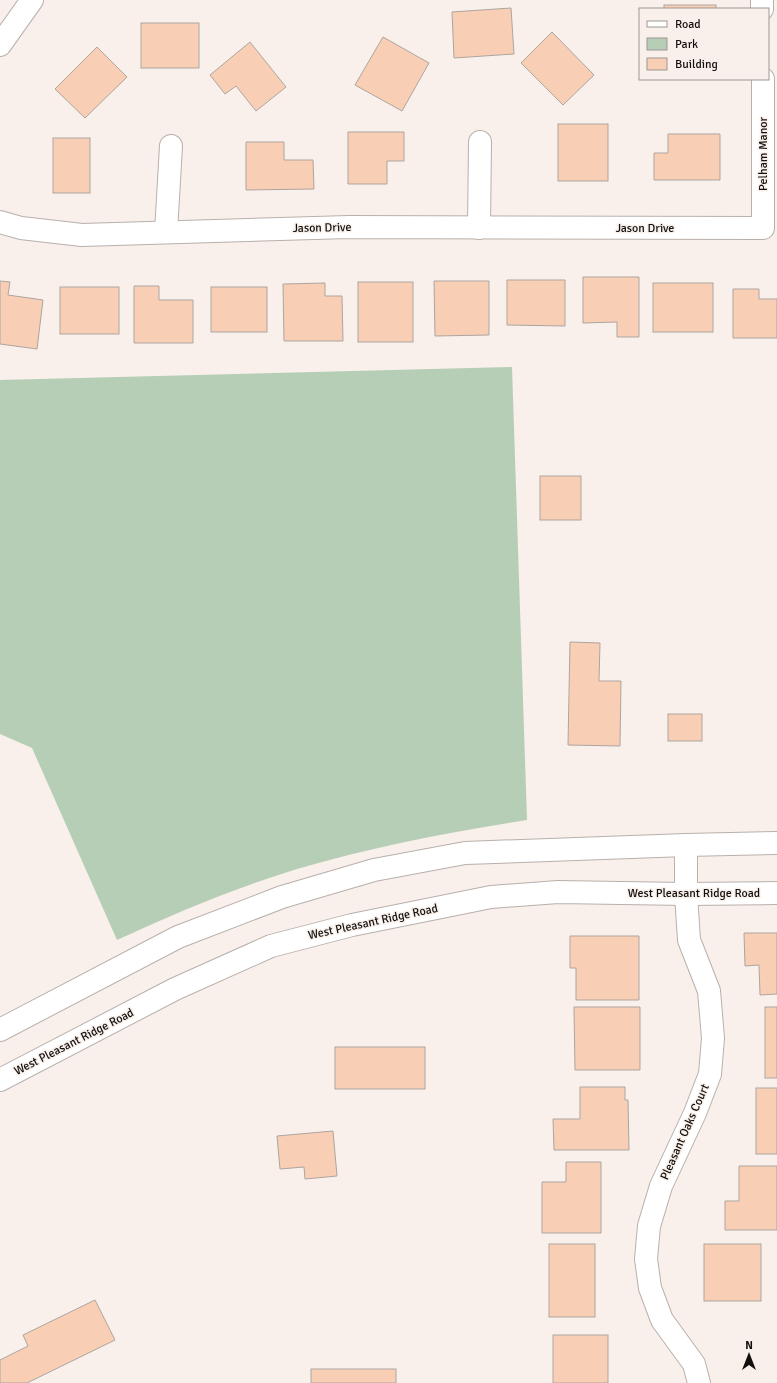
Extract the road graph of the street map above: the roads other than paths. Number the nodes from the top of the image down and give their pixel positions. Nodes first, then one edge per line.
1 (32, 0) edge
2 (0, 45) edge
3 (763, 80) edge
4 (480, 142) dead end
5 (171, 146) dead end
6 (0, 222) edge
7 (479, 228) junction
8 (763, 228) joint
9 (166, 232) junction
10 (777, 843) edge
11 (686, 845) junction
12 (686, 894) junction
13 (777, 894) edge
14 (0, 1030) edge
15 (0, 1080) edge
16 (699, 1383) edge

1 - 2 street
3 - 8 street, Pelham Manor
4 - 7 street
5 - 9 street
6 - 9 street, Jason Drive
7 - 8 street, Jason Drive
7 - 9 street, Jason Drive
10 - 11 street
11 - 12 street, Pleasant Oaks Court
11 - 14 street
12 - 13 street, West Pleasant Ridge Road
12 - 15 street, West Pleasant Ridge Road
12 - 16 street, Pleasant Oaks Court

